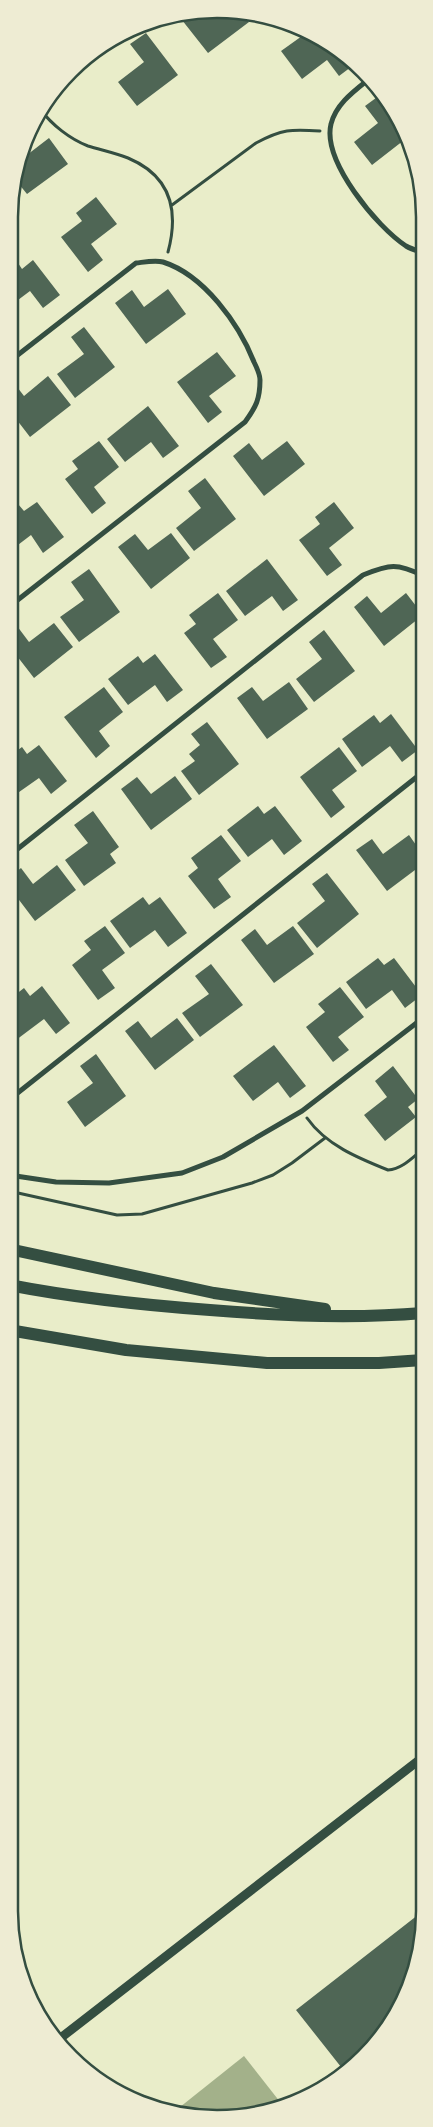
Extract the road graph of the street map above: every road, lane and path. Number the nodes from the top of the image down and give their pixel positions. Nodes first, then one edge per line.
1 (364, 83) edge
2 (45, 115) edge
3 (331, 132) junction
4 (172, 206) junction
5 (416, 250) edge
6 (165, 263) junction
7 (18, 355) edge
8 (416, 572) edge
9 (18, 600) edge
10 (416, 778) edge
11 (18, 848) edge
12 (416, 1023) edge
13 (18, 1093) edge
14 (302, 1111) junction
15 (325, 1138) junction
16 (416, 1155) edge
17 (18, 1176) edge
18 (18, 1193) edge
19 (18, 1252) edge
20 (18, 1287) edge
21 (416, 1314) edge
22 (382, 1316) junction
23 (18, 1332) edge
24 (416, 1361) edge
25 (416, 1762) edge
26 (63, 2036) edge

1 - 3 street
2 - 4 path
3 - 4 path
3 - 5 street
4 - 6 path
6 - 7 street
6 - 9 street
8 - 11 street
10 - 13 street
12 - 14 street
14 - 15 path
14 - 17 street
15 - 16 path
15 - 18 path
19 - 22 highway
20 - 22 highway
21 - 22 highway
23 - 24 highway
25 - 26 street

